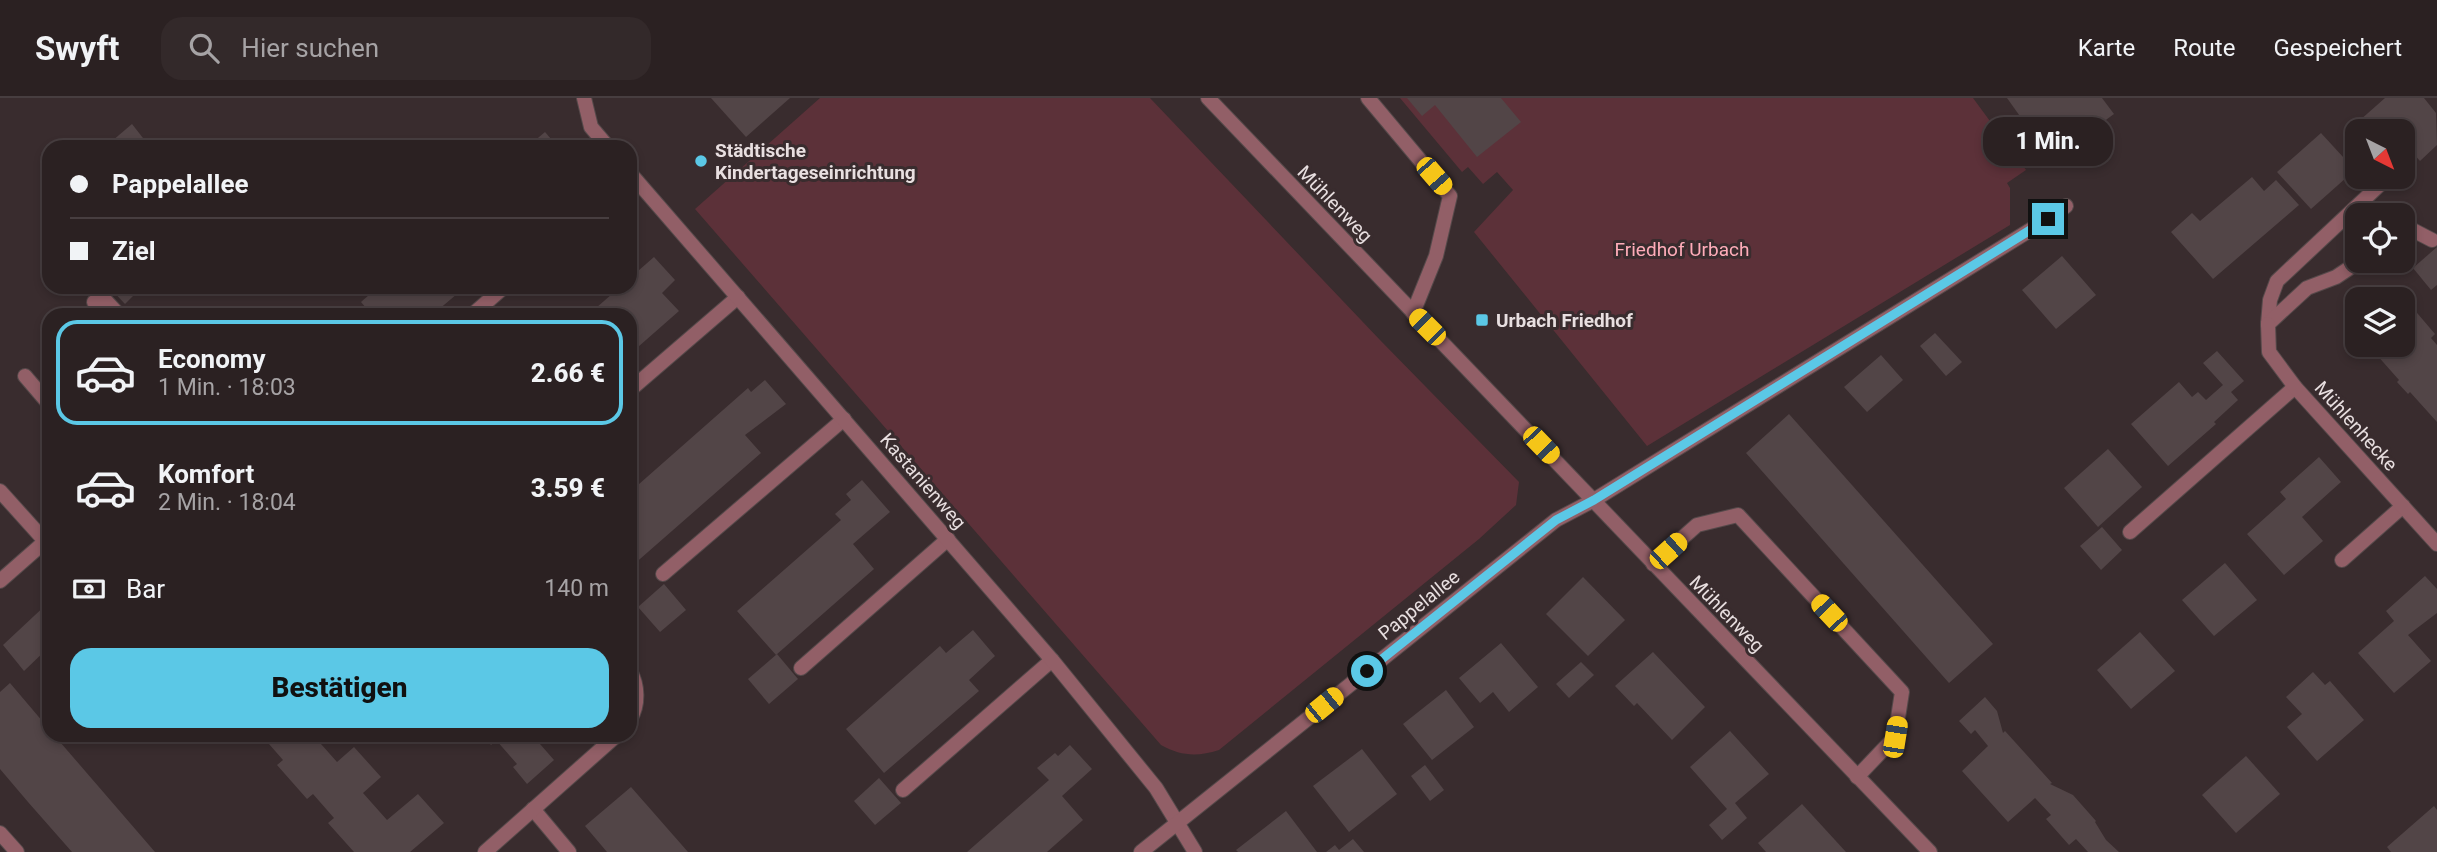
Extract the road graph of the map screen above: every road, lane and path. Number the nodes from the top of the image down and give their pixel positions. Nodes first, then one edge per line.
1 (584, 98) edge
2 (1208, 98) edge
3 (1368, 98) edge
4 (602, 140) edge
5 (637, 182) edge
6 (2375, 189) edge
7 (2066, 206) dead end
8 (2415, 231) edge
9 (2432, 240) dead end
10 (2345, 271) edge
11 (496, 294) edge
12 (738, 297) junction
13 (94, 302) dead end
14 (113, 308) edge
15 (480, 308) edge
16 (1413, 313) junction
17 (2268, 324) junction
18 (25, 376) dead end
19 (637, 384) edge
20 (2295, 387) junction
21 (42, 396) edge
22 (844, 419) junction
23 (0, 491) edge
24 (1594, 500) junction
25 (2403, 506) junction
26 (2130, 532) dead end
27 (42, 534) edge
28 (948, 539) junction
29 (42, 543) edge
30 (2437, 544) edge
31 (2342, 560) dead end
32 (1653, 565) junction
33 (663, 574) dead end
34 (0, 581) edge
35 (1052, 660) junction
36 (801, 668) dead end
37 (609, 742) edge
38 (1857, 777) junction
39 (903, 790) dead end
40 (533, 809) junction
41 (1177, 823) junction
42 (0, 833) edge
43 (17, 852) edge
44 (485, 852) edge
45 (569, 852) edge
46 (1141, 852) edge
47 (1195, 852) edge
48 (1930, 852) edge

1 - 4 street
2 - 16 street, Mühlenweg
3 - 16 street
5 - 12 street, Kastanienweg
6 - 17 street, Mühlenhecke
7 - 24 street, Pappelallee
8 - 9 street
10 - 17 street
11 - 15 street
12 - 19 street
12 - 22 street, Kastanienweg
13 - 14 street
16 - 24 street, Mühlenweg
17 - 20 street, Mühlenhecke
18 - 21 street
20 - 25 street, Mühlenhecke
20 - 26 street
22 - 28 street, Kastanienweg
22 - 33 street
23 - 27 street
24 - 32 street, Mühlenweg
24 - 41 street, Pappelallee
25 - 30 street, Mühlenhecke
25 - 31 street
28 - 35 street, Kastanienweg
28 - 36 street
29 - 34 street
32 - 38 street, Mühlenweg
32 - 38 street
35 - 39 street
35 - 41 street, Kastanienweg
37 - 40 street
38 - 48 street, Mühlenweg
40 - 44 street
40 - 45 street
41 - 46 street, Pappelallee
41 - 47 street, Kastanienweg
42 - 43 street

